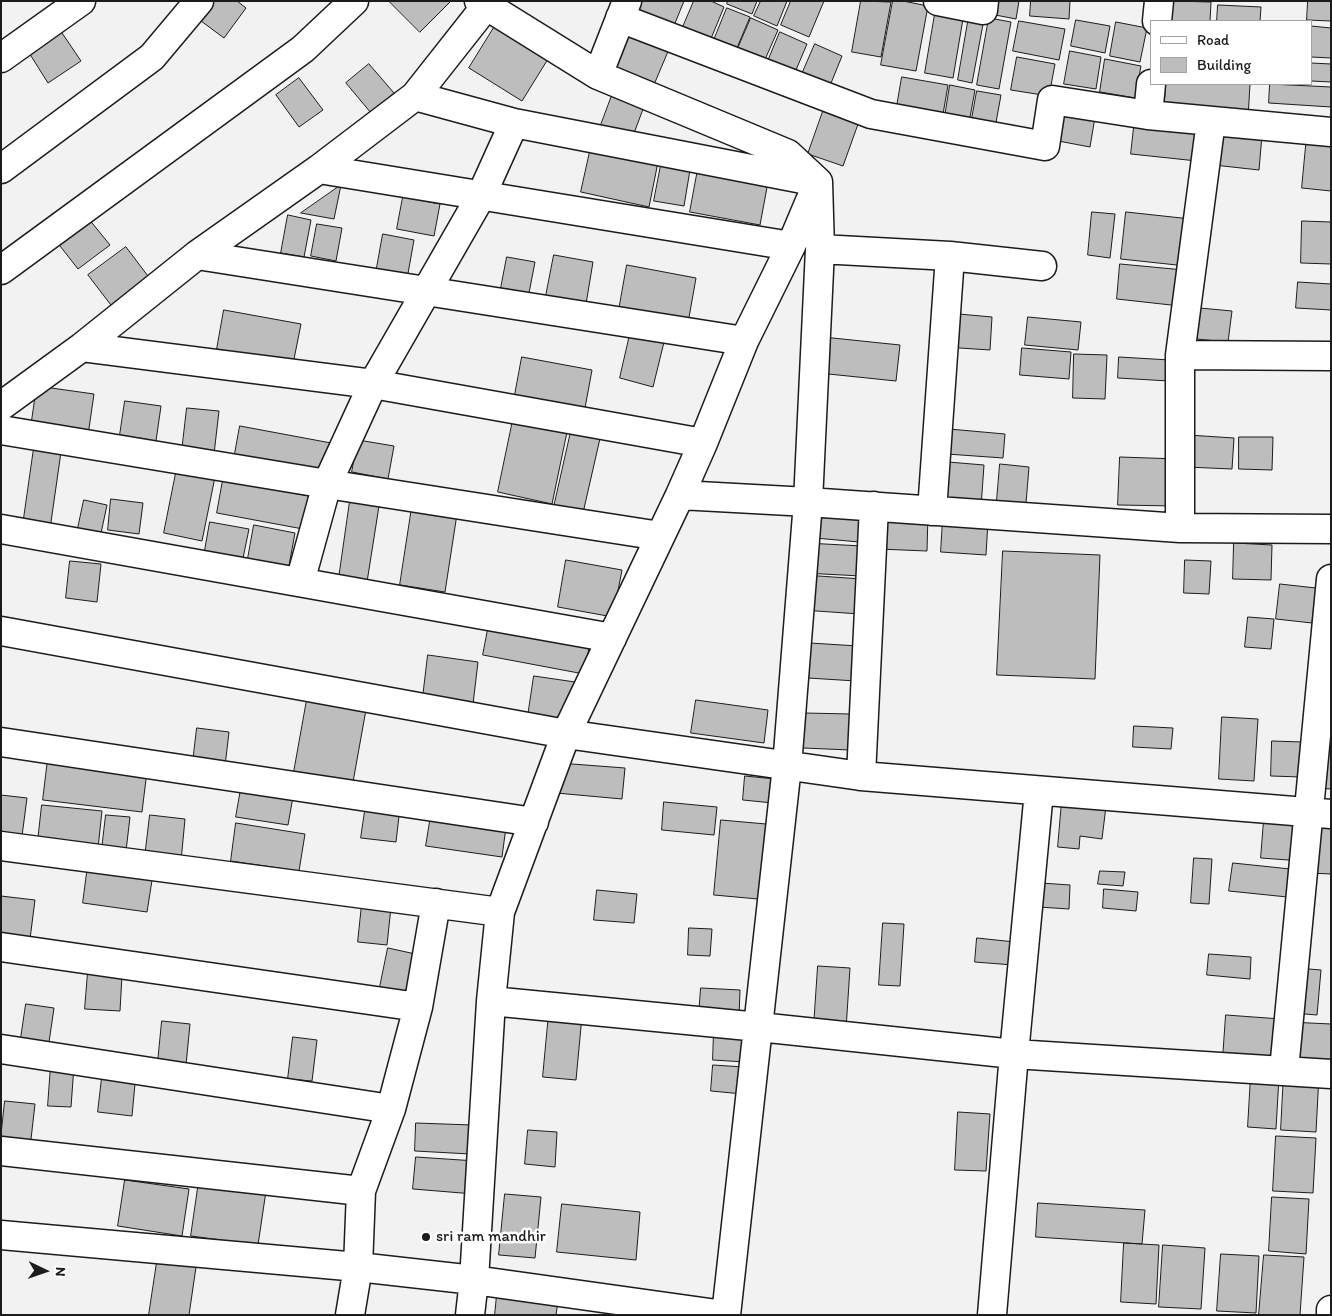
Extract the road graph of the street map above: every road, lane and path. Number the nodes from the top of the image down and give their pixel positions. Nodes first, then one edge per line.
1 (81, 1) edge
2 (200, 1) edge
3 (354, 1) edge
4 (938, 1) edge
5 (984, 1) edge
6 (1158, 1) edge
7 (482, 4) edge
8 (624, 10) edge
9 (1157, 20) edge
10 (1, 58) edge
11 (598, 75) junction
12 (1151, 85) edge
13 (415, 96) junction
14 (1148, 115) junction
15 (1210, 121) junction
16 (514, 123) junction
17 (1331, 132) edge
18 (319, 168) junction
19 (1, 169) edge
20 (818, 182) junction
21 (481, 196) junction
22 (791, 246) junction
23 (820, 249) junction
24 (197, 255) junction
25 (950, 256) junction
26 (1042, 266) dead end
27 (1, 270) edge
28 (428, 291) junction
29 (744, 341) junction
30 (82, 347) junction
31 (1180, 355) junction
32 (1331, 356) edge
33 (373, 384) junction
34 (1, 406) edge
35 (1, 430) edge
36 (703, 443) junction
37 (327, 484) junction
38 (680, 495) junction
39 (808, 502) junction
40 (874, 506) junction
41 (932, 511) junction
42 (1180, 528) junction
43 (1, 529) edge
44 (1331, 529) edge
45 (660, 536) junction
46 (1331, 579) edge
47 (300, 582) junction
48 (1, 631) edge
49 (612, 638) junction
50 (566, 734) junction
51 (1, 742) edge
52 (787, 766) junction
53 (861, 776) junction
54 (1039, 791) junction
55 (1319, 813) edge
56 (534, 822) junction
57 (1, 846) edge
58 (436, 903) junction
59 (500, 912) junction
60 (1, 948) edge
61 (491, 1001) junction
62 (418, 1007) junction
63 (758, 1026) junction
64 (1, 1049) edge
65 (1014, 1054) junction
66 (1284, 1070) junction
67 (1331, 1074) edge
68 (391, 1109) junction
69 (1, 1151) edge
70 (361, 1191) junction
71 (1, 1234) edge
72 (358, 1267) junction
73 (474, 1280) junction
74 (1331, 1310) edge
75 (350, 1315) edge
76 (470, 1315) edge
77 (725, 1315) edge
78 (992, 1315) edge
79 (1330, 1315) edge

1 - 10 street
2 - 19 street
3 - 27 street
4 - 5 street
6 - 9 street
7 - 11 street
7 - 13 street
8 - 11 street
8 - 14 street
11 - 20 street
12 - 14 street
13 - 16 street
13 - 18 street
14 - 15 street
15 - 17 street
15 - 31 street
16 - 20 street
16 - 21 street
18 - 21 street
18 - 24 street
20 - 22 street
20 - 23 street
21 - 22 street
21 - 28 street
22 - 29 street
23 - 25 street
23 - 39 street
24 - 28 street
24 - 30 street
25 - 26 street
25 - 41 street
28 - 29 street
28 - 33 street
29 - 36 street
30 - 33 street
30 - 34 street
31 - 32 street
31 - 42 street
33 - 36 street
33 - 37 street
35 - 37 street
36 - 38 street
37 - 45 street
37 - 47 street
38 - 39 street
38 - 45 street
39 - 40 street
39 - 52 street
40 - 41 street
40 - 53 street
41 - 42 street
42 - 44 street
43 - 47 street
45 - 49 street
46 - 55 street
47 - 49 street
48 - 50 street
49 - 50 street
50 - 52 street
50 - 56 street
51 - 56 street
52 - 53 street
52 - 63 street
53 - 54 street
54 - 55 street
54 - 65 street
55 - 66 street
56 - 59 street
57 - 58 street
58 - 59 street
58 - 62 street
59 - 61 street
60 - 62 street
61 - 63 street
61 - 73 street
62 - 68 street
63 - 65 street
63 - 77 street
64 - 68 street
65 - 66 street
65 - 78 street
66 - 67 street
68 - 70 street
69 - 70 street
70 - 72 street
71 - 72 street
72 - 73 street
72 - 75 street
73 - 76 street
73 - 77 street
74 - 79 street

